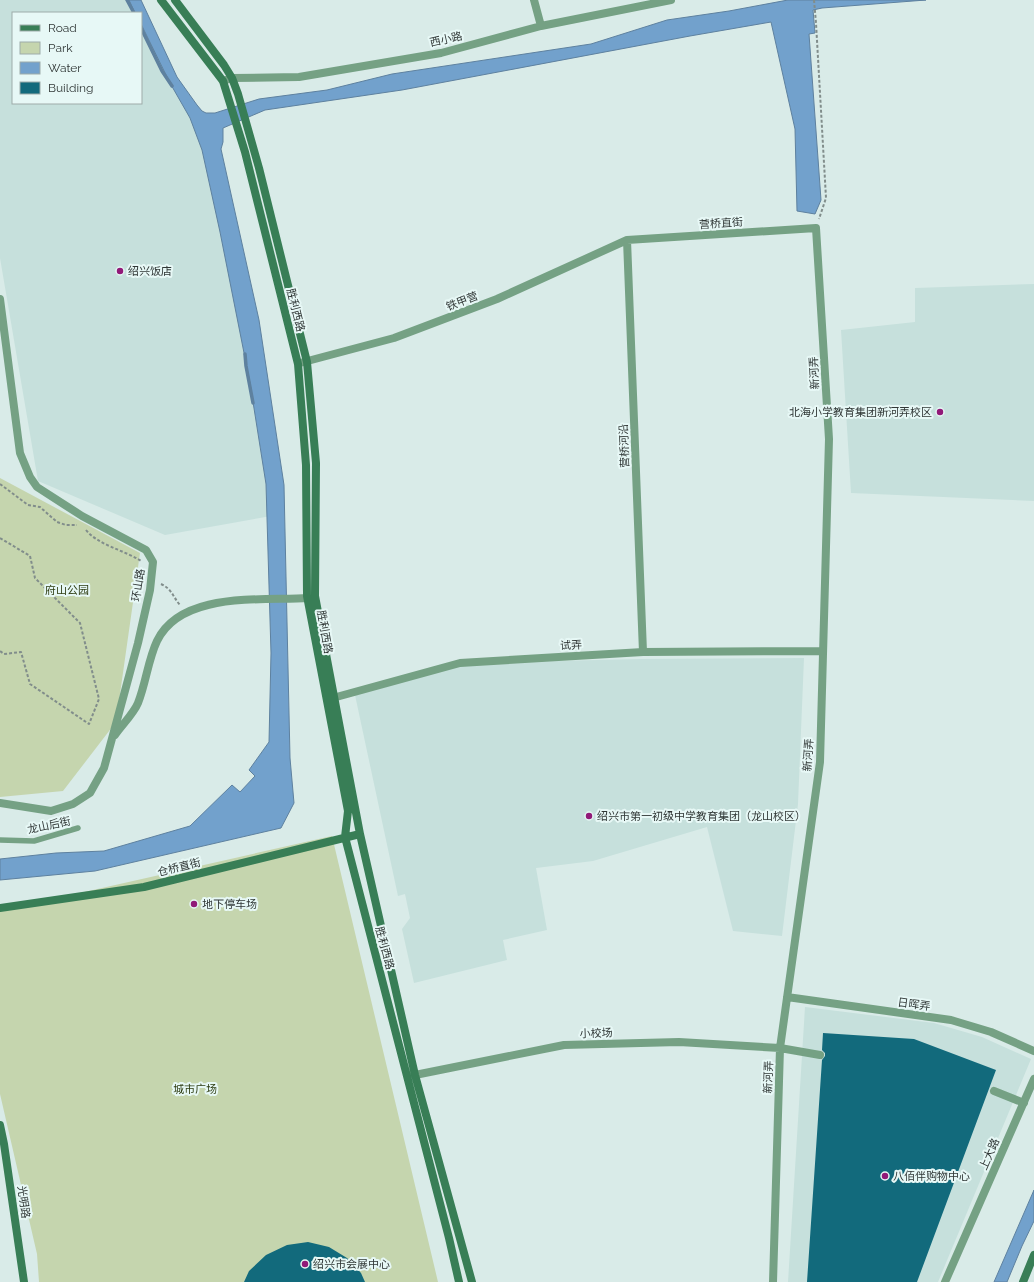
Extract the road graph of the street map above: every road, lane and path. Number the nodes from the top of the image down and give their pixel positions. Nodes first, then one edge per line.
1 (161, 0) edge
2 (175, 0) edge
3 (534, 0) edge
4 (670, 0) edge
5 (814, 0) edge
6 (540, 26) junction
7 (232, 78) junction
8 (223, 81) junction
9 (816, 228) junction
10 (627, 240) junction
11 (0, 299) edge
12 (307, 362) junction
13 (298, 364) junction
14 (0, 484) edge
15 (82, 525) dead end
16 (85, 529) dead end
17 (0, 538) edge
18 (146, 564) dead end
19 (161, 584) dead end
20 (308, 598) junction
21 (186, 612) junction
22 (0, 651) edge
23 (823, 651) junction
24 (643, 652) junction
25 (335, 697) junction
26 (326, 701) junction
27 (112, 738) junction
28 (0, 803) edge
29 (78, 828) dead end
30 (360, 834) junction
31 (345, 837) junction
32 (0, 840) edge
33 (0, 908) edge
34 (787, 997) junction
35 (780, 1048) junction
36 (1034, 1051) edge
37 (820, 1055) dead end
38 (415, 1075) junction
39 (1034, 1080) edge
40 (994, 1091) dead end
41 (1024, 1103) junction
42 (0, 1125) edge
43 (3, 1159) edge
44 (1034, 1255) edge
45 (24, 1282) edge
46 (459, 1282) edge
47 (472, 1282) edge
48 (773, 1282) edge
49 (945, 1282) edge
50 (1023, 1282) edge

1 - 8 main road, 胜利西路
2 - 7 main road, 胜利西路
3 - 6 street
4 - 6 street, 西小路
5 - 9 path
6 - 7 street, 西小路
7 - 8 street, 西小路
7 - 12 main road, 胜利西路
8 - 13 main road, 胜利西路
9 - 10 street, 营桥直街
9 - 23 street, 新河弄
10 - 12 street, 铁甲营
10 - 24 street, 营桥河沿
11 - 27 street, 环山路
12 - 13 street, 铁甲营
12 - 25 main road, 胜利西路
13 - 20 main road, 胜利西路
14 - 15 path
16 - 18 path
17 - 22 path
19 - 21 path
20 - 21 street
20 - 26 main road, 胜利西路
21 - 27 street
23 - 24 street, 试弄
23 - 34 street, 新河弄
24 - 25 street, 试弄
25 - 26 street, 试弄
25 - 30 main road, 胜利西路
26 - 31 main road, 胜利西路
27 - 28 street, 环山路
29 - 32 lane, 龙山后街
30 - 31 main road, 仓桥直街
30 - 38 main road, 胜利西路
31 - 33 main road, 仓桥直街
31 - 46 main road, 胜利西路
34 - 35 street, 新河弄
34 - 36 street, 日晖弄
35 - 37 street, 小校场
35 - 38 street, 小校场
35 - 48 street, 新河弄
38 - 47 main road, 胜利西路
39 - 41 street, 上大路
40 - 41 street
41 - 49 street, 上大路
42 - 43 main road, 光明路
43 - 45 main road, 光明路
44 - 50 main road

